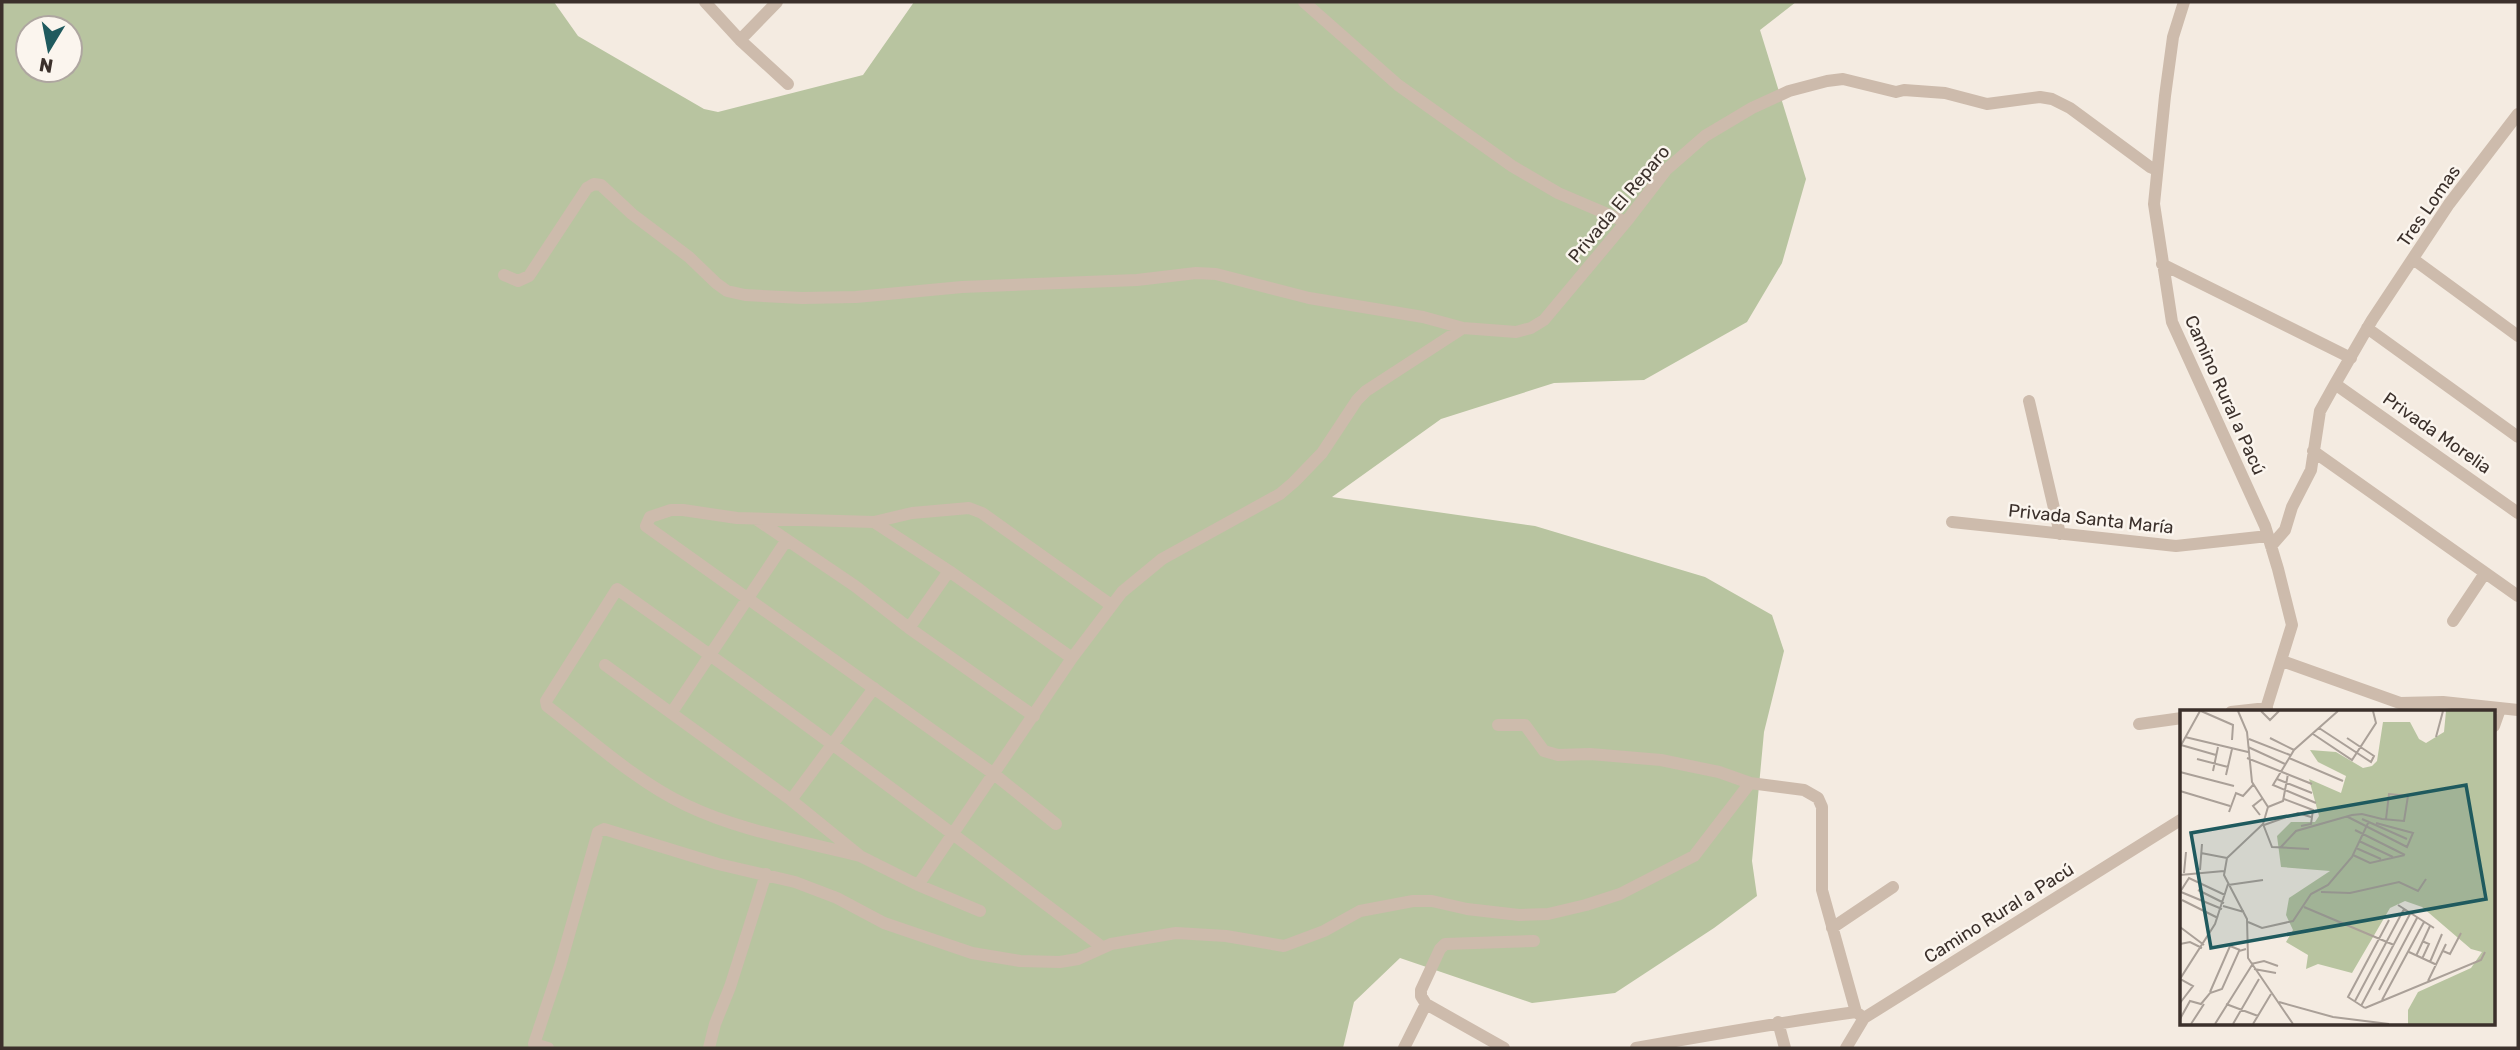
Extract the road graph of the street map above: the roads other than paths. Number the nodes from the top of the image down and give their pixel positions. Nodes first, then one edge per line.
1 (705, 2) edge
2 (776, 2) edge
3 (1304, 2) edge
4 (2184, 2) edge
5 (740, 40) junction
6 (788, 84) dead end
7 (2518, 114) edge
8 (2157, 170) junction
9 (1626, 222) junction
10 (2413, 259) junction
11 (2161, 264) junction
12 (504, 275) dead end
13 (2369, 324) junction
14 (1464, 328) junction
15 (2518, 336) edge
16 (2351, 358) junction
17 (2335, 384) junction
18 (2029, 401) dead end
19 (2518, 437) edge
20 (2313, 451) junction
21 (2518, 513) edge
22 (755, 519) junction
23 (874, 522) junction
24 (1952, 522) dead end
25 (2060, 534) junction
26 (786, 541) junction
27 (2270, 541) junction
28 (949, 571) junction
29 (2485, 573) junction
30 (2518, 596) edge
31 (748, 597) junction
32 (1111, 605) junction
33 (2453, 621) dead end
34 (909, 628) junction
35 (710, 654) junction
36 (1072, 659) junction
37 (2282, 661) junction
38 (605, 666) dead end
39 (874, 688) junction
40 (2500, 709) junction
41 (2266, 710) edge
42 (2518, 710) edge
43 (672, 712) junction
44 (1034, 716) junction
45 (2180, 719) edge
46 (2496, 720) edge
47 (2139, 724) dead end
48 (1498, 725) dead end
49 (831, 743) junction
50 (994, 774) junction
51 (1750, 783) junction
52 (791, 800) junction
53 (2180, 820) edge
54 (1056, 824) dead end
55 (953, 833) junction
56 (860, 856) junction
57 (766, 874) junction
58 (918, 885) junction
59 (1893, 887) dead end
60 (980, 911) dead end
61 (1832, 928) junction
62 (1534, 942) dead end
63 (1102, 947) junction
64 (1426, 1004) junction
65 (1860, 1015) junction
66 (1778, 1022) junction
67 (548, 1048) edge
68 (709, 1048) edge
69 (1404, 1048) edge
70 (1504, 1048) edge
71 (1636, 1048) edge
72 (1785, 1048) edge
73 (1846, 1048) edge

1 - 5 street
2 - 5 street
3 - 9 street
4 - 8 street, Camino Rural a Pacú
5 - 6 street
7 - 10 street, Tres Lomas
8 - 9 street, Privada El Reparo
8 - 11 street, Camino Rural a Pacú
9 - 14 street, Privada El Reparo
10 - 13 street, Tres Lomas
10 - 15 street
11 - 16 street
11 - 27 street, Camino Rural a Pacú
12 - 14 street, Privada El Reparo
13 - 16 street, Tres Lomas
13 - 19 street
14 - 32 street
16 - 17 street, Tres Lomas
17 - 20 street, Tres Lomas
17 - 21 street, Privada Morelia
18 - 25 street
20 - 27 street, Tres Lomas
20 - 29 street
22 - 23 street
22 - 26 street
22 - 31 street
23 - 28 street
23 - 32 street
24 - 25 street, Privada Santa María
25 - 27 street, Privada Santa María
26 - 31 street
26 - 34 street
27 - 37 street, Camino Rural a Pacú
28 - 34 street
28 - 36 street
29 - 30 street
29 - 33 street
31 - 35 street
31 - 39 street
32 - 36 street
34 - 44 street
35 - 43 street
35 - 49 street
35 - 56 street
36 - 44 street
37 - 40 street
37 - 41 street, Camino Rural a Pacú
38 - 43 street
39 - 49 street
39 - 50 street
40 - 42 street
40 - 46 street
43 - 52 street
44 - 50 street
45 - 47 street
48 - 51 street
49 - 52 street
49 - 55 street
50 - 54 street
50 - 55 street
51 - 61 street
51 - 63 street
52 - 56 street
53 - 65 street, Camino Rural a Pacú
55 - 58 street
55 - 63 street
56 - 58 street
57 - 63 street
57 - 67 street
57 - 68 street
58 - 60 street
59 - 61 street
61 - 65 street
62 - 64 street
64 - 69 street
64 - 70 street
65 - 66 street
65 - 73 street, Camino Rural a Pacú
66 - 71 street
66 - 72 street

